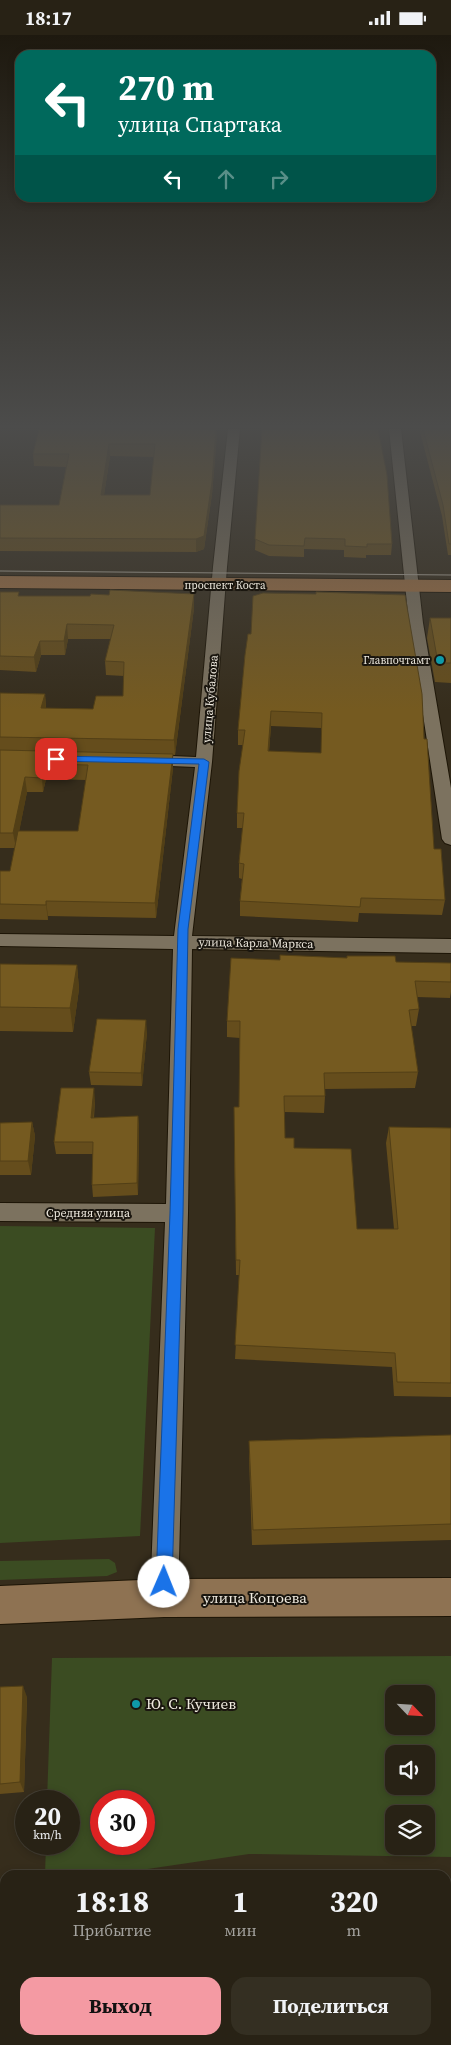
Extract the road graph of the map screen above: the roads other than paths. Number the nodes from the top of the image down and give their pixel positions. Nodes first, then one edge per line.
1 (225, 523) edge
2 (409, 523) edge
3 (0, 565) edge
4 (416, 574) junction
5 (220, 576) junction
6 (0, 583) edge
7 (451, 586) edge
8 (128, 760) edge
9 (204, 762) junction
10 (451, 839) edge
11 (0, 940) edge
12 (183, 942) junction
13 (451, 946) edge
14 (0, 1212) edge
15 (177, 1213) junction
16 (451, 1597) edge
17 (164, 1598) junction
18 (0, 1605) edge

1 - 5 street, улица Кубалова
2 - 4 street
3 - 5 main road, проспект Коста
4 - 5 main road, проспект Коста
4 - 7 main road, проспект Коста
4 - 10 street
5 - 6 main road, проспект Коста
5 - 9 street, улица Кубалова
8 - 9 street
9 - 12 street, улица Кубалова
11 - 12 street, улица Карла Маркса
12 - 13 street, улица Карла Маркса
12 - 15 street, улица Кубалова
14 - 15 street, Средняя улица
15 - 17 street, улица Кубалова
16 - 17 street, улица Коцоева
17 - 18 street, улица Коцоева

